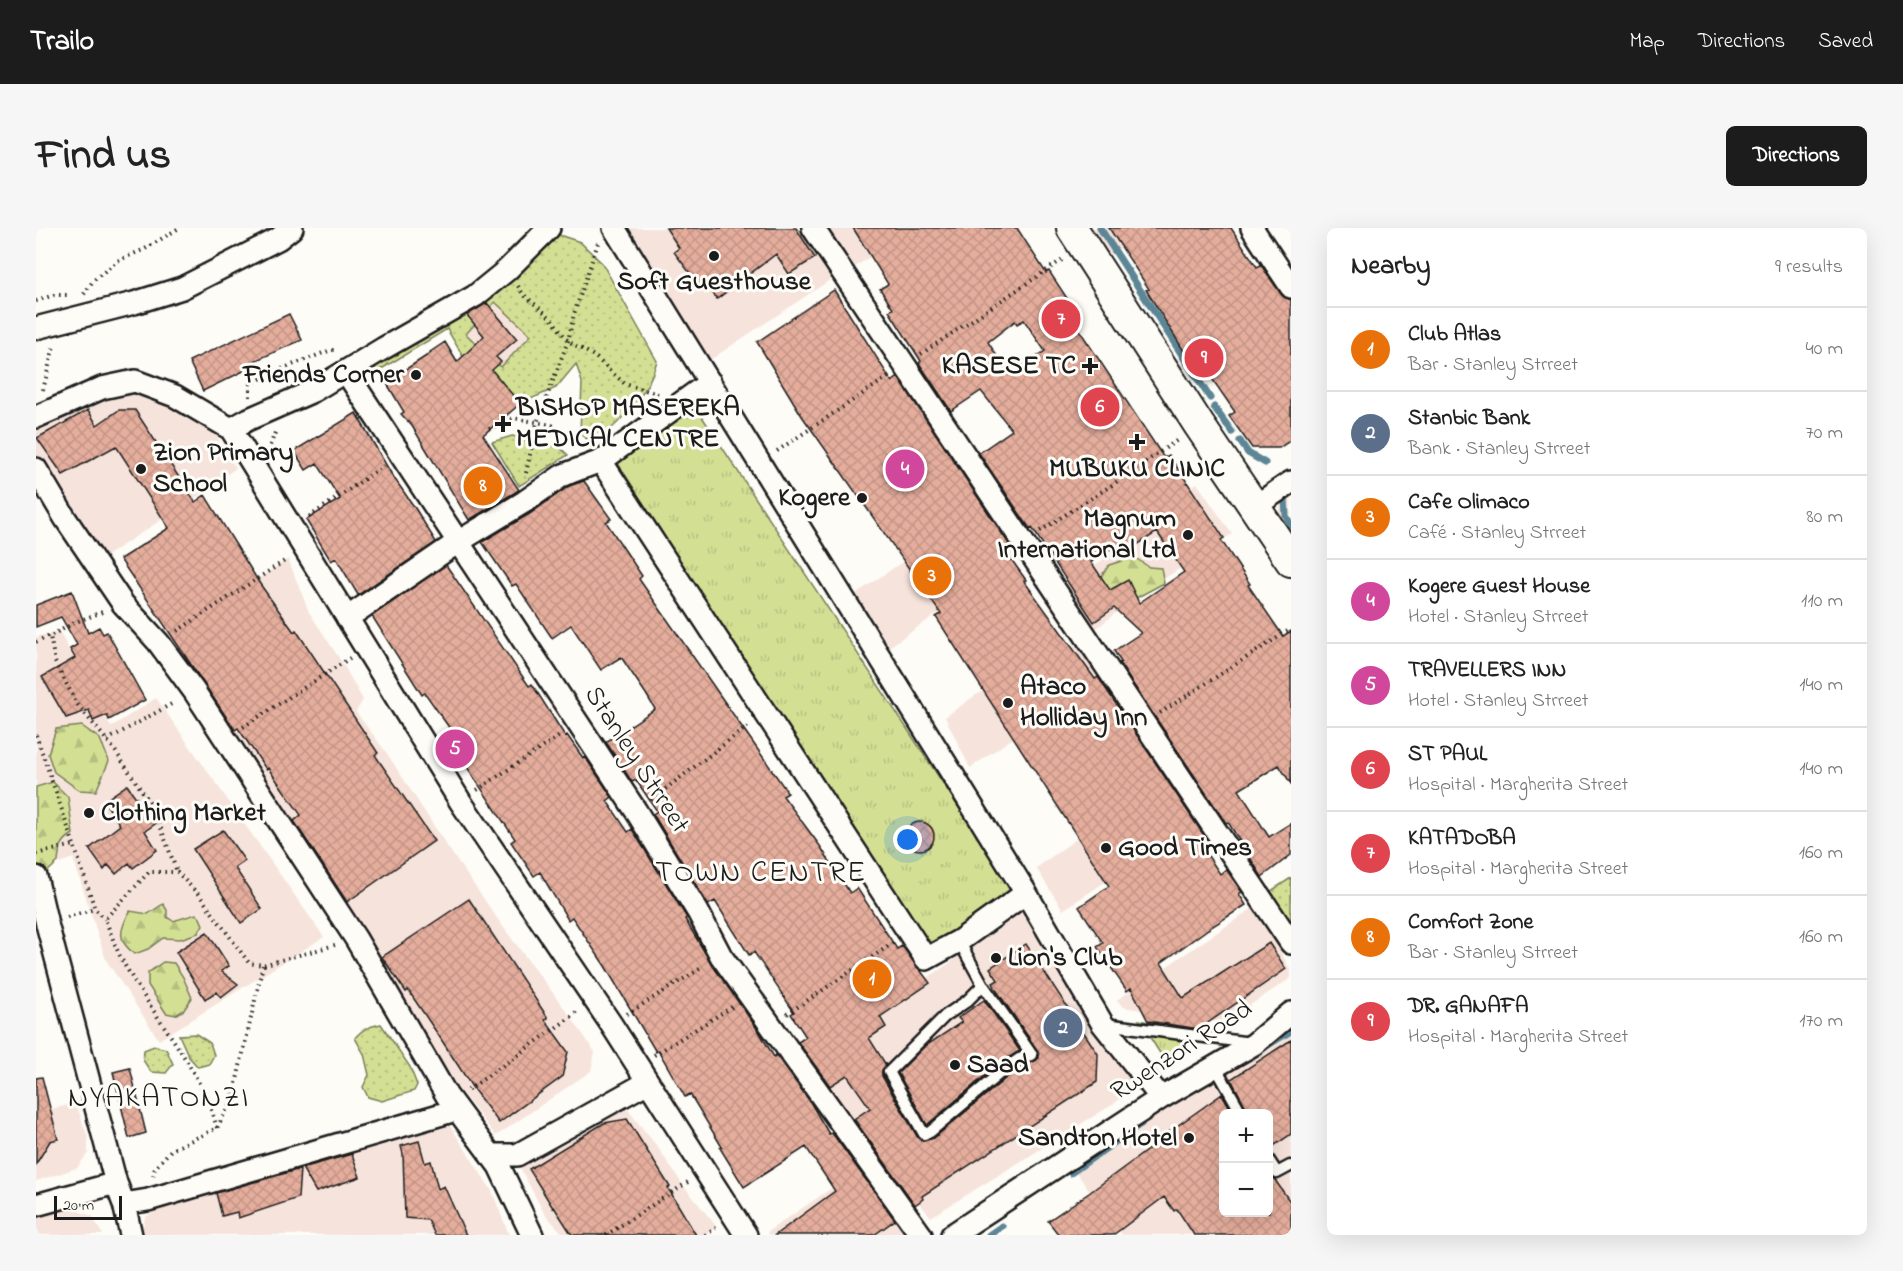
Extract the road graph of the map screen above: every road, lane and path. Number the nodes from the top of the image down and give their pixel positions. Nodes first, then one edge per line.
1 (179, 228) edge
2 (292, 228) edge
3 (549, 228) edge
4 (813, 228) edge
5 (1252, 228) edge
6 (607, 233) edge
7 (1077, 237) edge
8 (507, 270) junction
9 (1291, 287) edge
10 (36, 302) edge
11 (83, 317) junction
12 (36, 328) edge
13 (568, 341) junction
14 (342, 350) dead end
15 (905, 365) junction
16 (346, 372) junction
17 (710, 382) junction
18 (680, 404) junction
19 (36, 417) edge
20 (249, 419) junction
21 (537, 423) junction
22 (283, 424) dead end
23 (1199, 425) junction
24 (231, 429) junction
25 (489, 429) dead end
26 (268, 452) dead end
27 (400, 455) junction
28 (601, 461) junction
29 (759, 463) junction
30 (36, 470) edge
31 (1291, 482) edge
32 (524, 502) junction
33 (1254, 507) junction
34 (292, 528) junction
35 (458, 542) junction
36 (1022, 543) junction
37 (306, 552) junction
38 (1291, 561) edge
39 (123, 604) junction
40 (347, 618) junction
41 (1291, 629) edge
42 (59, 631) junction
43 (36, 642) edge
44 (158, 642) junction
45 (365, 647) junction
46 (194, 691) junction
47 (765, 713) junction
48 (579, 723) junction
49 (1144, 723) junction
50 (36, 735) edge
51 (107, 740) junction
52 (225, 740) junction
53 (460, 801) junction
54 (636, 811) junction
55 (74, 845) junction
56 (36, 854) edge
57 (177, 872) junction
58 (36, 877) edge
59 (1026, 893) junction
60 (95, 909) junction
61 (105, 919) junction
62 (46, 924) junction
63 (908, 933) junction
64 (356, 939) junction
65 (958, 941) junction
66 (1291, 944) edge
67 (722, 956) junction
68 (263, 965) junction
69 (983, 985) junction
70 (591, 996) junction
71 (751, 996) junction
72 (1291, 1013) edge
73 (1102, 1023) junction
74 (611, 1024) junction
75 (771, 1024) junction
76 (1254, 1044) junction
77 (1215, 1066) junction
78 (643, 1074) junction
79 (1161, 1098) junction
80 (451, 1103) junction
81 (1240, 1109) edge
82 (217, 1128) junction
83 (490, 1155) junction
84 (517, 1155) junction
85 (1271, 1163) edge
86 (1290, 1166) edge
87 (707, 1171) junction
88 (505, 1181) junction
89 (116, 1183) junction
90 (148, 1200) junction
91 (124, 1204) junction
92 (36, 1205) edge
93 (131, 1235) edge
94 (532, 1235) edge
95 (606, 1235) edge
96 (746, 1235) edge
97 (921, 1235) edge
98 (952, 1235) edge

1 - 10 path
2 - 11 street
3 - 8 street
4 - 15 street
5 - 9 street
6 - 13 path
6 - 17 street
7 - 15 path
7 - 23 street
8 - 13 path
8 - 16 street
11 - 12 street
11 - 19 path
13 - 18 path
13 - 21 path
14 - 20 path
15 - 29 path
15 - 36 street
16 - 20 street
16 - 27 street, Stanley Strreet
17 - 18 street
17 - 29 street
18 - 28 street
19 - 24 street
20 - 24 street
21 - 25 path
21 - 28 path
21 - 32 path
22 - 26 path
23 - 33 street
23 - 36 path
24 - 34 street
27 - 34 path
27 - 35 street, Stanley Strreet
28 - 32 street
28 - 47 street
29 - 59 street
30 - 39 street
31 - 33 street
32 - 35 street
33 - 38 street
34 - 37 street
35 - 40 street
35 - 48 street, Stanley Strreet
36 - 49 street
37 - 40 street
37 - 44 path
39 - 42 path
39 - 44 street
40 - 45 street
41 - 49 path
42 - 43 path
42 - 51 path
44 - 46 street
45 - 52 path
45 - 53 street
46 - 51 path
46 - 52 street
47 - 54 path
47 - 63 street
48 - 53 path
48 - 54 street, Stanley Strreet
49 - 66 street
50 - 55 path
51 - 57 path
52 - 64 street
53 - 70 street
54 - 67 street, Stanley Strreet
55 - 56 path
55 - 60 path
57 - 61 path
57 - 68 path
58 - 62 street
59 - 65 street
59 - 73 street
60 - 61 path
60 - 62 path
61 - 82 path
62 - 89 street
63 - 65 street
63 - 75 path
64 - 68 path
64 - 80 street
65 - 69 lane
67 - 71 street, Stanley Strreet
67 - 74 path
68 - 82 path
69 - 69 lane
70 - 74 street
70 - 80 path
71 - 75 street, Stanley Strreet
71 - 78 path
72 - 76 street, Rwenzori Road
73 - 76 lane
73 - 79 street
74 - 78 street
75 - 97 street, Stanley Strreet
76 - 77 street, Rwenzori Road
77 - 79 street, Rwenzori Road
77 - 81 lane
78 - 84 street
78 - 87 street
79 - 98 street, Rwenzori Road
80 - 83 street
80 - 90 street
82 - 90 path
83 - 84 street
83 - 88 street
84 - 88 street
85 - 86 lane
87 - 95 path
87 - 96 street
88 - 94 street
89 - 91 street
89 - 92 street
90 - 91 street
91 - 93 street

